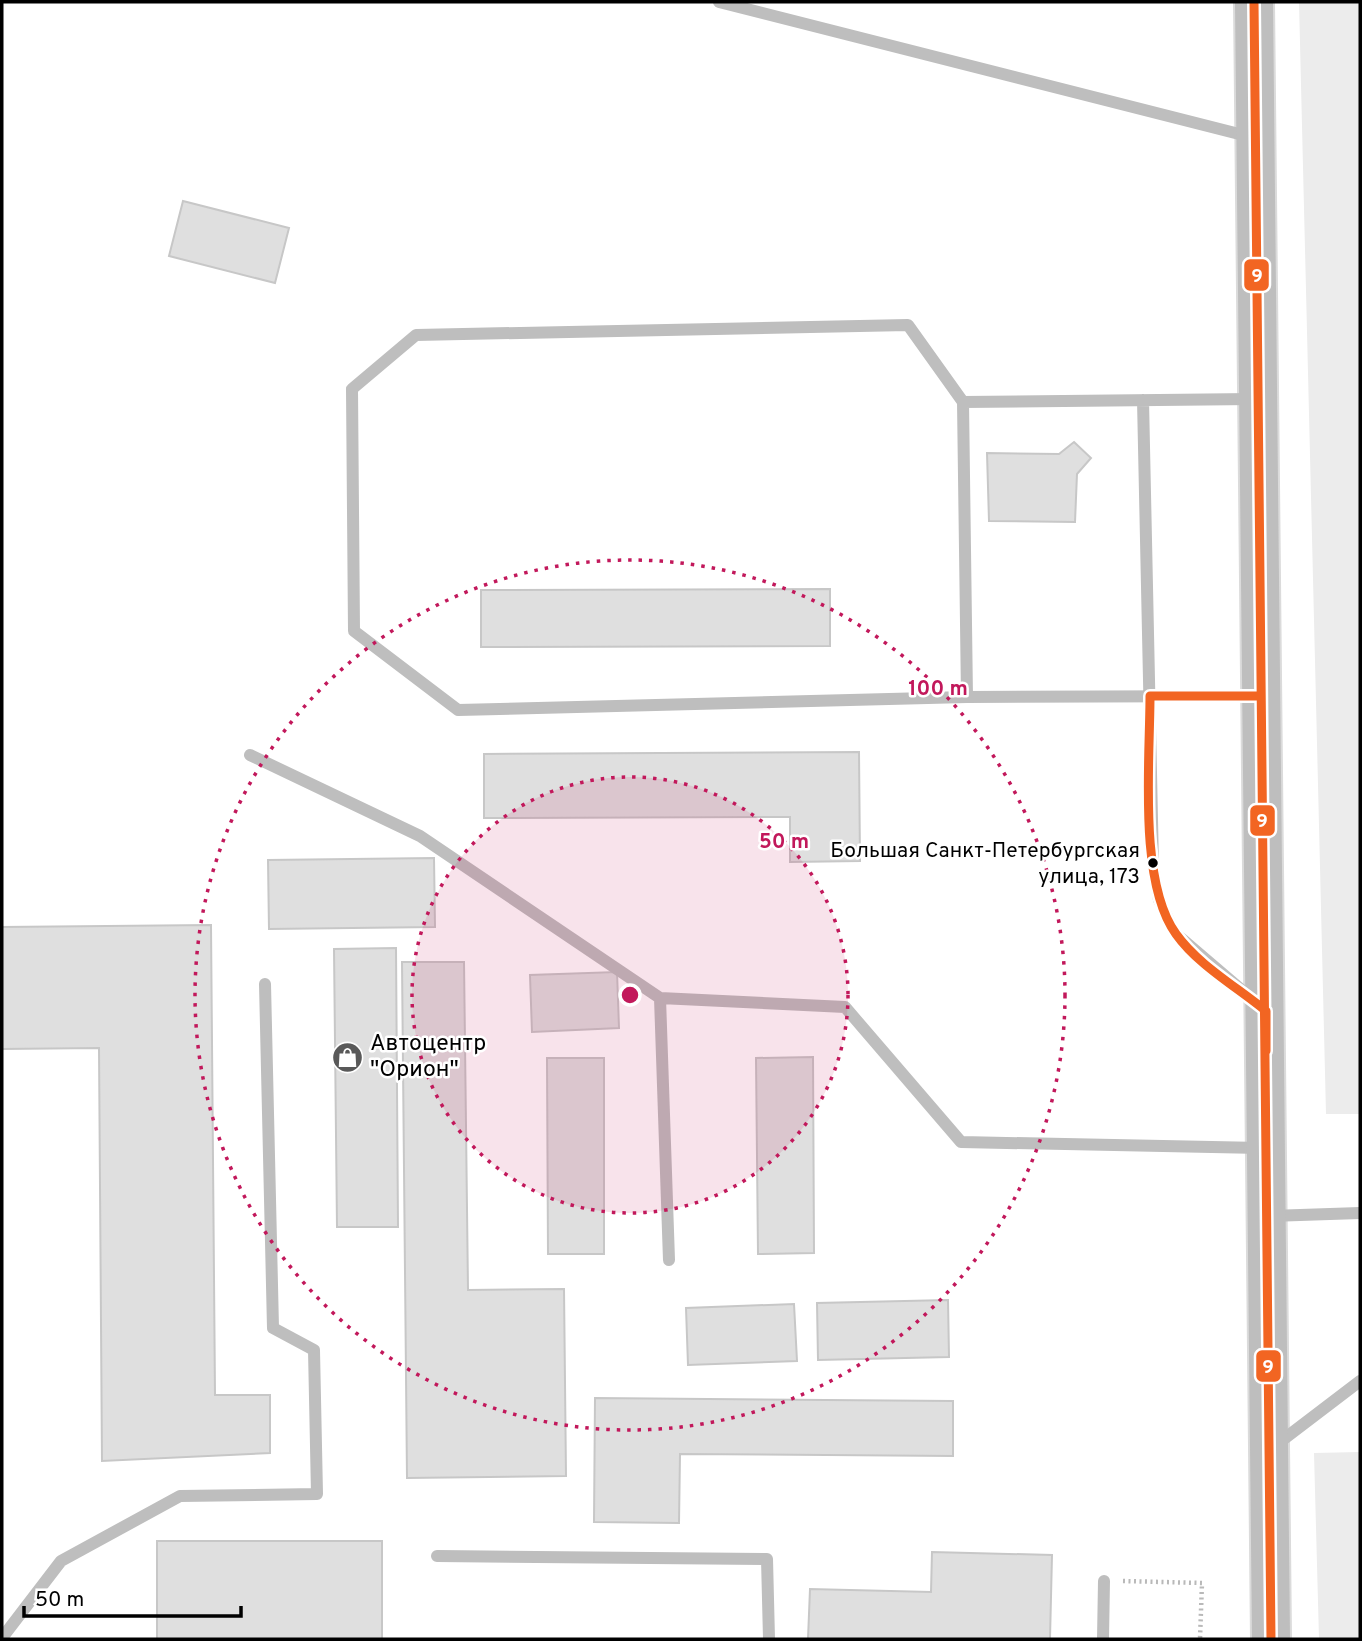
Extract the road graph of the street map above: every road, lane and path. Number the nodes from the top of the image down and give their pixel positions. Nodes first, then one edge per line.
1 (719, 2) edge
2 (1254, 2) edge
3 (1256, 139) junction
4 (1257, 399) junction
5 (1143, 400) junction
6 (963, 402) junction
7 (1150, 696) junction
8 (1261, 696) junction
9 (967, 697) junction
10 (250, 755) dead end
11 (265, 984) dead end
12 (660, 998) junction
13 (1266, 1011) junction
14 (1267, 1148) junction
15 (1360, 1213) edge
16 (1268, 1216) junction
17 (668, 1260) dead end
18 (1360, 1381) edge
19 (1270, 1450) junction
20 (437, 1556) dead end
21 (1104, 1581) joint
22 (2, 1638) edge
23 (769, 1639) edge
24 (1103, 1639) edge
25 (1200, 1639) edge
26 (1271, 1639) edge

1 - 3 lane
2 - 3 main road
3 - 4 main road
4 - 5 lane
4 - 8 main road
5 - 6 lane
5 - 7 lane
6 - 9 lane
6 - 9 lane
7 - 8 lane
7 - 9 lane
7 - 13 lane
8 - 13 main road
10 - 12 lane
11 - 22 lane
12 - 14 lane
12 - 17 lane
13 - 14 main road
14 - 16 main road
15 - 16 lane
16 - 19 main road
18 - 19 lane
19 - 26 main road
20 - 23 lane
21 - 24 lane
21 - 25 path

